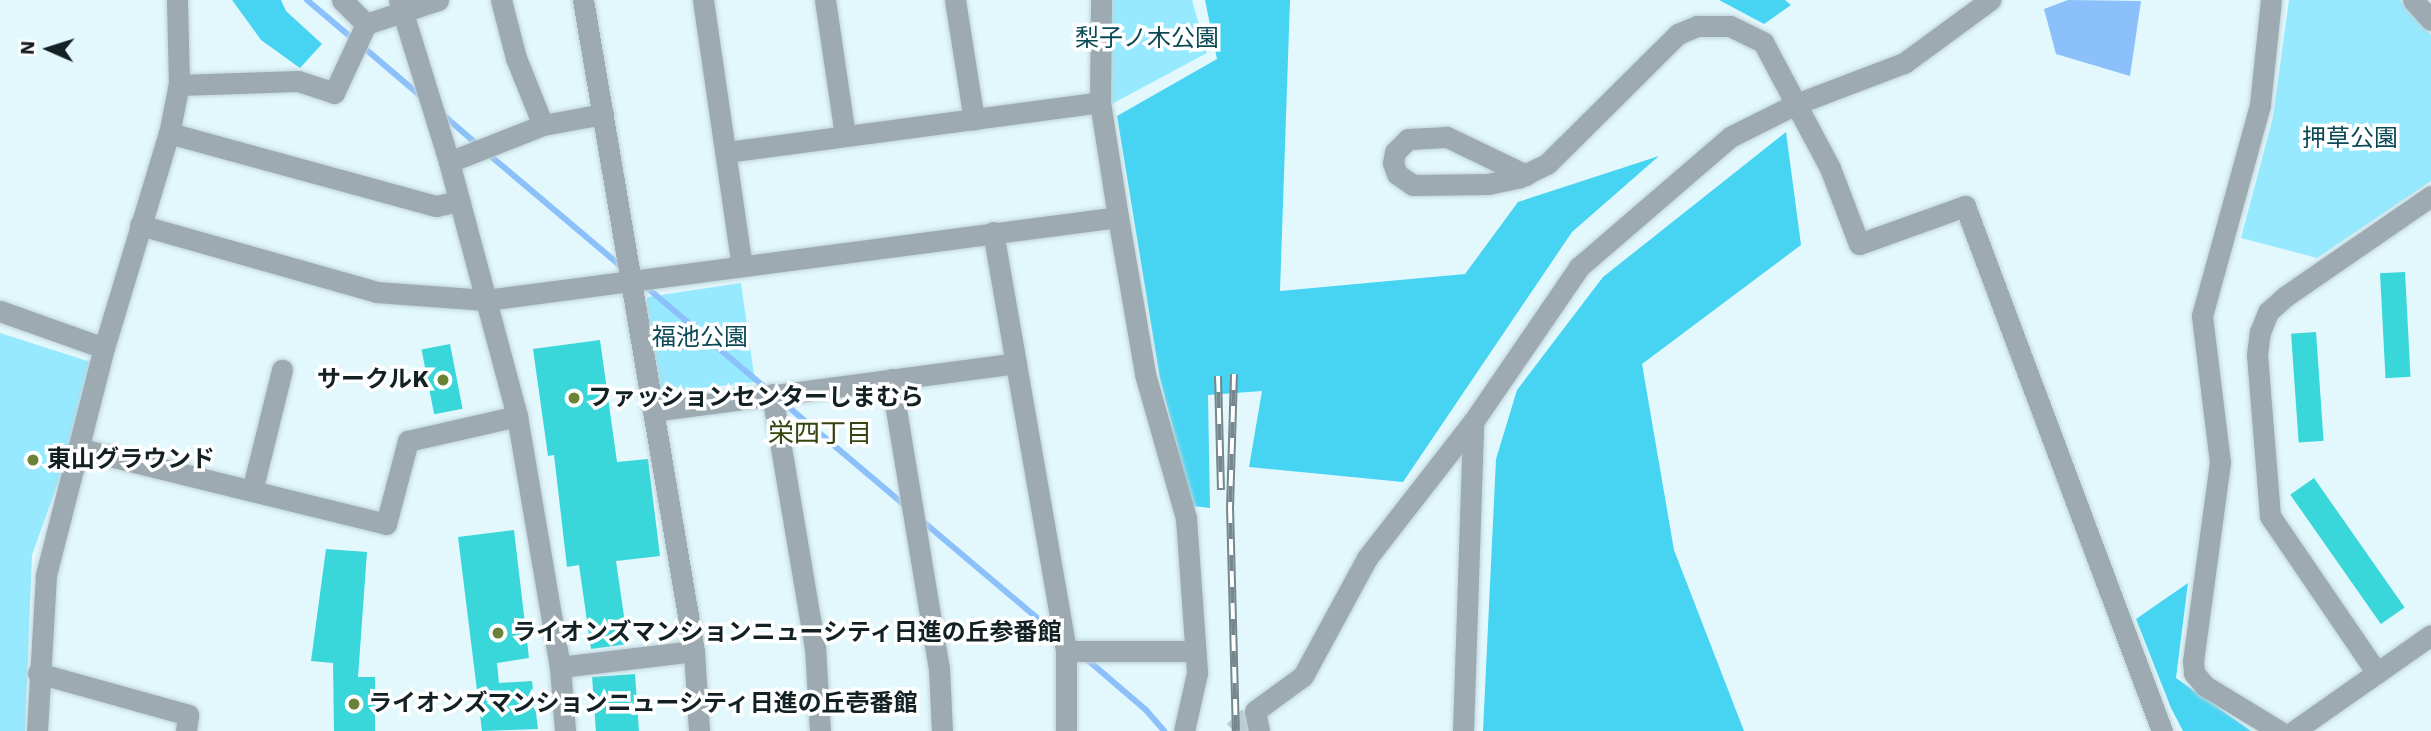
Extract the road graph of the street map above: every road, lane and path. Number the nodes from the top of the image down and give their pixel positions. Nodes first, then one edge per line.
1 (177, 0) edge
2 (342, 0) edge
3 (439, 0) edge
4 (501, 0) edge
5 (583, 0) edge
6 (702, 0) edge
7 (825, 0) edge
8 (956, 0) edge
9 (1101, 0) edge
10 (1990, 0) edge
11 (2271, 0) edge
12 (2413, 0) edge
13 (401, 7) edge
14 (2431, 20) edge
15 (366, 24) junction
16 (179, 85) junction
17 (1100, 102) junction
18 (1796, 104) junction
19 (603, 114) junction
20 (974, 120) junction
21 (543, 125) junction
22 (169, 133) junction
23 (845, 135) junction
24 (727, 152) junction
25 (449, 162) junction
26 (1526, 174) junction
27 (2431, 196) edge
28 (459, 201) junction
29 (1118, 217) junction
30 (140, 225) junction
31 (993, 232) junction
32 (742, 266) junction
33 (631, 280) junction
34 (486, 300) junction
35 (0, 311) edge
36 (104, 348) junction
37 (1016, 363) junction
38 (282, 370) dead end
39 (891, 379) junction
40 (772, 394) junction
41 (653, 411) junction
42 (517, 416) junction
43 (1472, 422) junction
44 (81, 449) junction
45 (252, 491) junction
46 (2431, 635) edge
47 (694, 651) junction
48 (1066, 651) junction
49 (1195, 651) junction
50 (560, 667) junction
51 (38, 673) junction
52 (2377, 673) junction
53 (37, 731) edge
54 (186, 731) edge
55 (565, 731) edge
56 (699, 731) edge
57 (820, 731) edge
58 (942, 731) edge
59 (1066, 731) edge
60 (1184, 731) edge
61 (1259, 731) tunnel mouth
62 (1462, 731) edge
63 (2162, 731) edge
64 (2279, 731) edge
65 (2294, 731) edge

1 - 16 street
2 - 15 street
3 - 13 street
4 - 21 street
5 - 19 street
6 - 24 street
7 - 23 street
8 - 20 street
9 - 17 street
10 - 18 street
11 - 64 street
12 - 14 street
13 - 15 street
13 - 25 street
15 - 16 street
16 - 22 street
17 - 20 street
17 - 29 street
18 - 26 street
18 - 43 street
18 - 63 street
19 - 21 street
19 - 33 street
20 - 23 street
21 - 25 street
22 - 28 street
22 - 30 street
23 - 24 street
24 - 32 street
25 - 28 street
26 - 26 street
27 - 52 street
28 - 34 street
29 - 31 street
29 - 49 street
30 - 34 street
30 - 36 street
31 - 32 street
31 - 37 street
32 - 33 street
33 - 34 street
33 - 41 street
34 - 42 street
35 - 36 street
36 - 44 street
37 - 39 street
37 - 48 street
38 - 45 street
39 - 40 street
39 - 58 street
40 - 41 street
40 - 57 street
41 - 47 street
42 - 45 street
42 - 50 street
43 - 61 street
43 - 62 street
44 - 45 street
44 - 51 street
46 - 52 street
47 - 50 street
47 - 56 street
48 - 49 street
48 - 59 street
49 - 60 street
50 - 55 street
51 - 53 street
51 - 54 street
52 - 65 street

